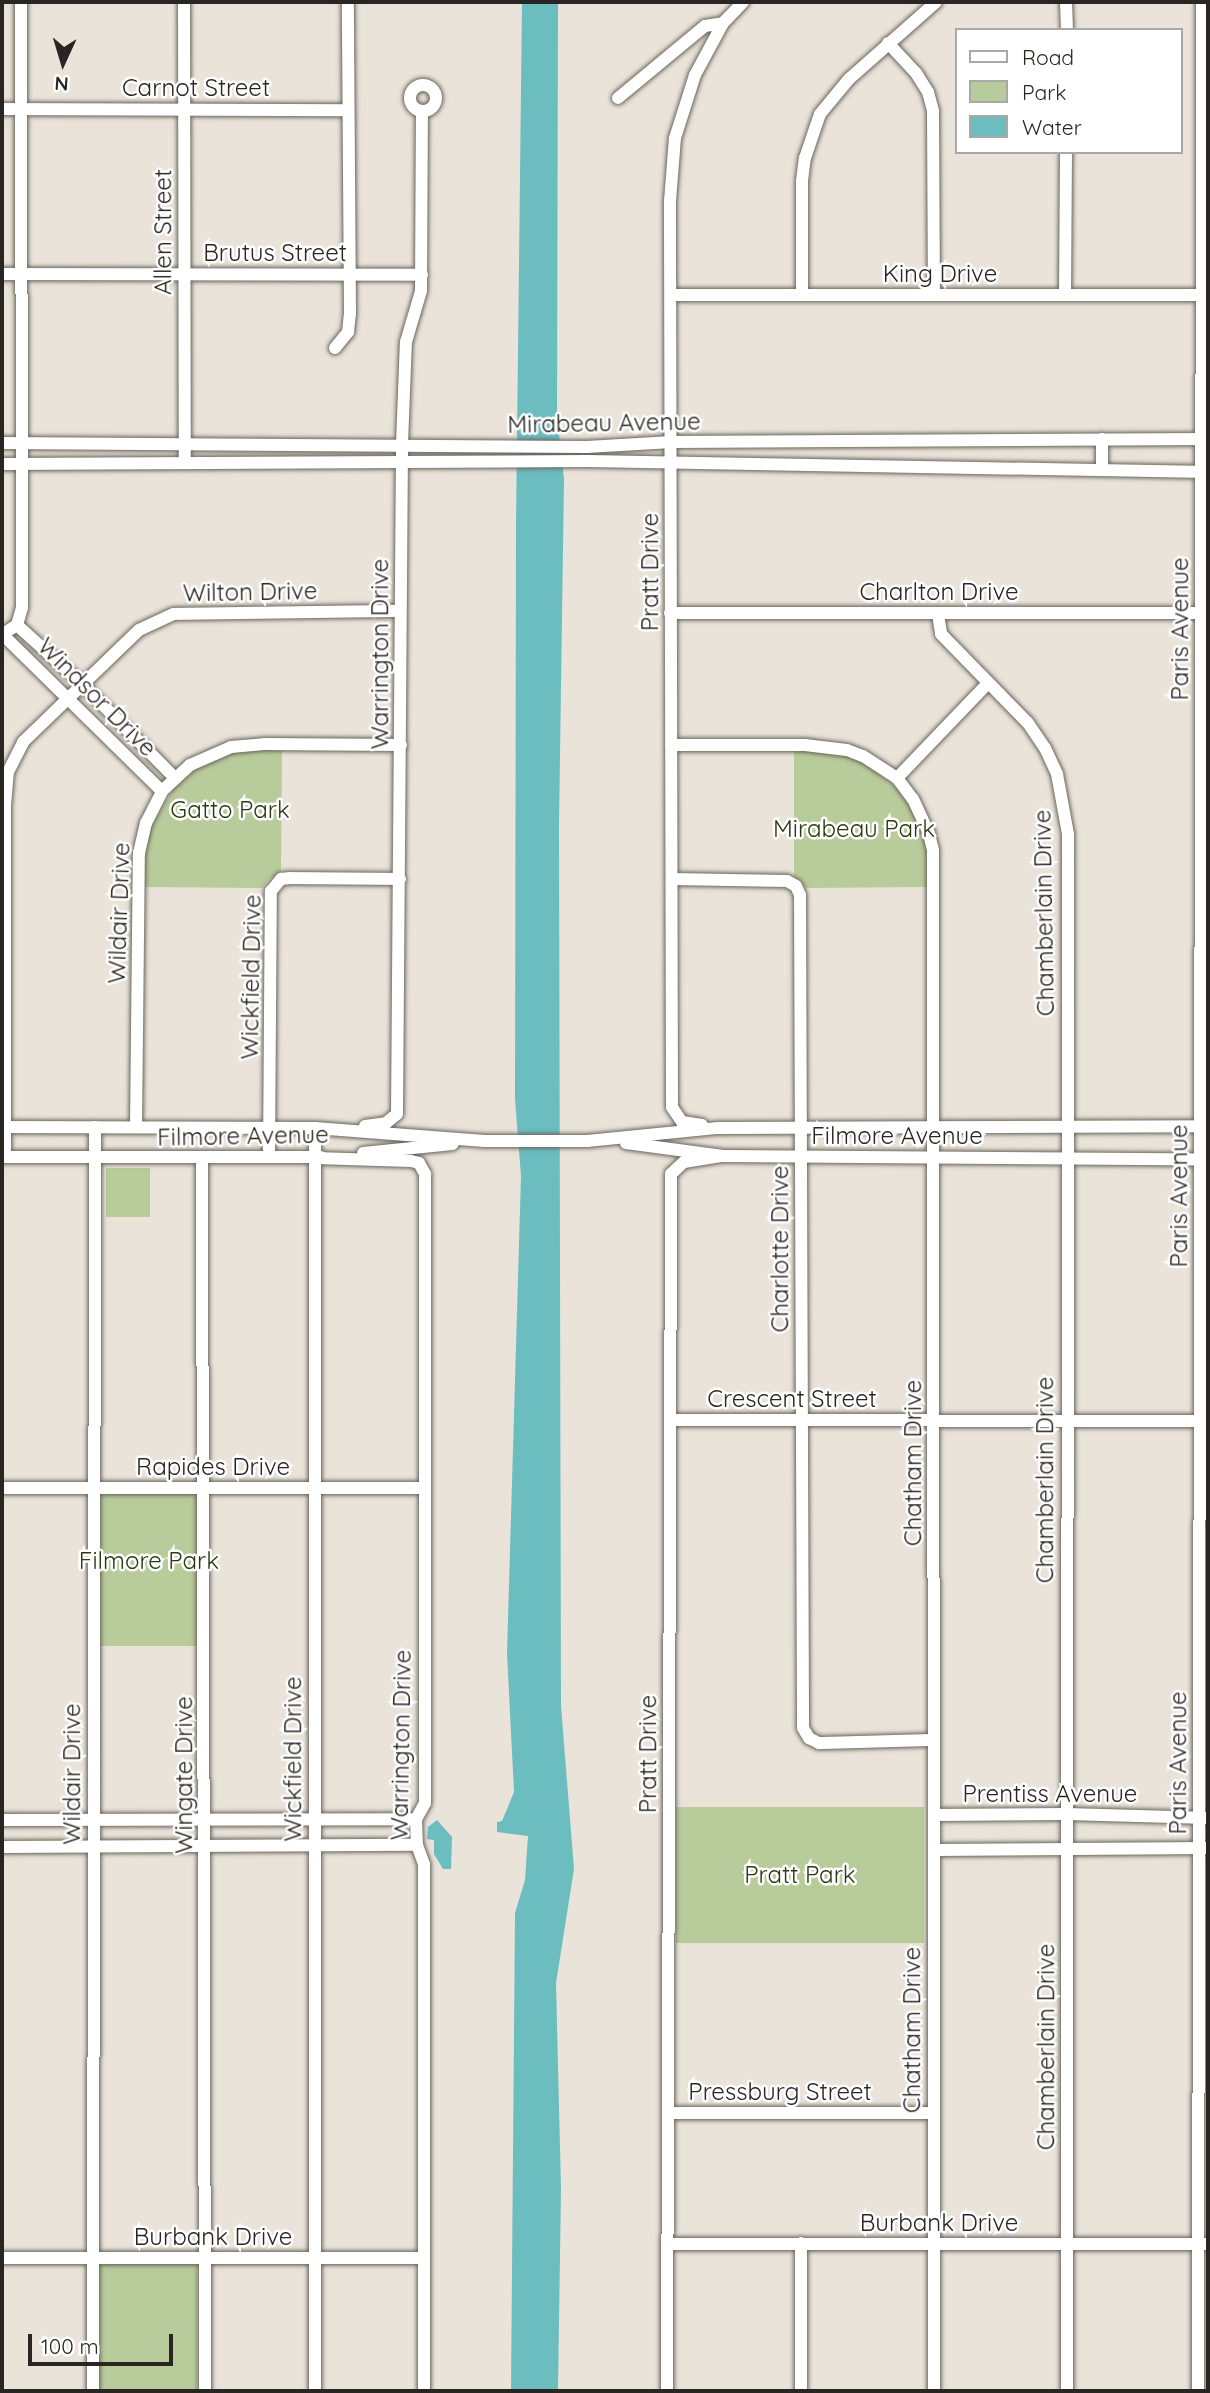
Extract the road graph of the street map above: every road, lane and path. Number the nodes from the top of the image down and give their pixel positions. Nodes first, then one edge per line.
1 (21, 2) edge
2 (184, 2) edge
3 (348, 2) edge
4 (743, 2) edge
5 (936, 2) edge
6 (1066, 2) edge
7 (1202, 2) edge
8 (723, 23) junction
9 (1067, 28) edge
10 (888, 43) junction
11 (618, 97) dead end
12 (2, 109) edge
13 (21, 109) junction
14 (184, 109) junction
15 (348, 110) junction
16 (1205, 110) edge
17 (422, 111) dead end
18 (1066, 154) edge
19 (1205, 224) edge
20 (2, 274) edge
21 (20, 274) junction
22 (184, 274) junction
23 (349, 274) junction
24 (422, 275) junction
25 (672, 295) junction
26 (802, 295) junction
27 (934, 295) junction
28 (1065, 295) junction
29 (1205, 295) edge
30 (1205, 316) edge
31 (335, 348) dead end
32 (1205, 374) edge
33 (1102, 439) junction
34 (1205, 439) edge
35 (759, 441) junction
36 (672, 442) junction
37 (2, 443) edge
38 (20, 443) junction
39 (185, 443) junction
40 (402, 444) junction
41 (185, 463) junction
42 (2, 464) edge
43 (20, 464) junction
44 (402, 464) junction
45 (671, 464) junction
46 (758, 466) junction
47 (1102, 470) junction
48 (1205, 472) edge
49 (400, 611) junction
50 (670, 613) junction
51 (1204, 613) edge
52 (939, 614) junction
53 (17, 625) junction
54 (2, 634) edge
55 (987, 684) junction
56 (83, 685) junction
57 (70, 698) junction
58 (1204, 735) edge
59 (401, 745) junction
60 (671, 745) junction
61 (174, 777) junction
62 (897, 778) junction
63 (162, 791) junction
64 (1204, 867) edge
65 (400, 879) junction
66 (671, 879) junction
67 (1204, 996) edge
68 (270, 1126) junction
69 (1204, 1126) edge
70 (3, 1127) edge
71 (95, 1127) junction
72 (136, 1127) junction
73 (801, 1127) junction
74 (934, 1127) junction
75 (1067, 1127) junction
76 (315, 1128) junction
77 (718, 1128) junction
78 (485, 1141) junction
79 (587, 1141) junction
80 (723, 1156) junction
81 (3, 1157) edge
82 (269, 1157) junction
83 (801, 1157) junction
84 (95, 1158) junction
85 (202, 1158) junction
86 (316, 1158) junction
87 (934, 1158) junction
88 (1067, 1158) junction
89 (1204, 1158) edge
90 (1204, 1286) edge
91 (670, 1420) junction
92 (802, 1420) junction
93 (934, 1420) junction
94 (1066, 1421) junction
95 (1204, 1421) edge
96 (314, 1487) junction
97 (2, 1488) edge
98 (94, 1488) junction
99 (204, 1488) junction
100 (425, 1488) junction
101 (934, 1741) junction
102 (1067, 1814) junction
103 (934, 1815) junction
104 (1204, 1818) edge
105 (93, 1819) junction
106 (205, 1819) junction
107 (416, 1819) junction
108 (2, 1820) edge
109 (314, 1820) junction
110 (314, 1845) junction
111 (417, 1845) junction
112 (93, 1846) junction
113 (205, 1846) junction
114 (2, 1847) edge
115 (1204, 1848) edge
116 (934, 1850) junction
117 (1067, 1850) junction
118 (1203, 1979) edge
119 (1203, 2112) edge
120 (669, 2113) junction
121 (933, 2113) junction
122 (669, 2244) junction
123 (801, 2244) junction
124 (1068, 2244) junction
125 (1203, 2244) edge
126 (933, 2245) junction
127 (2, 2258) edge
128 (93, 2258) junction
129 (205, 2258) junction
130 (315, 2258) junction
131 (424, 2258) junction
132 (93, 2391) edge
133 (205, 2391) edge
134 (315, 2391) edge
135 (424, 2391) edge
136 (667, 2391) edge
137 (801, 2391) edge
138 (933, 2391) edge
139 (1067, 2391) edge
140 (1198, 2391) edge

1 - 13 street
2 - 14 street, Allen Street
3 - 15 street
4 - 8 street, Pratt Drive
5 - 10 street
6 - 9 street
7 - 16 street, Paris Avenue
8 - 11 street
8 - 25 street, Pratt Drive
10 - 26 street
10 - 27 street
12 - 13 street, Carnot Street
13 - 14 street, Carnot Street
13 - 21 street
14 - 15 street, Carnot Street
14 - 22 street, Allen Street
15 - 23 street
16 - 19 street, Paris Avenue
17 - 24 street, Warrington Drive
18 - 28 street
19 - 29 street, Paris Avenue
20 - 21 street, Brutus Street
21 - 22 street, Brutus Street
21 - 38 street
22 - 23 street, Brutus Street
22 - 39 street, Allen Street
23 - 24 street, Brutus Street
23 - 31 street
24 - 40 street, Warrington Drive
25 - 26 street, King Drive
25 - 36 street, Pratt Drive
26 - 27 street, King Drive
27 - 28 street, King Drive
28 - 29 street, King Drive
29 - 30 street, Paris Avenue
30 - 32 street, Paris Avenue
32 - 34 street, Paris Avenue
33 - 34 street, Mirabeau Avenue
33 - 35 street, Mirabeau Avenue
33 - 47 street
34 - 48 street, Paris Avenue
35 - 36 street, Mirabeau Avenue
35 - 46 street
36 - 40 street, Mirabeau Avenue
36 - 45 street, Pratt Drive
37 - 38 street, Mirabeau Avenue
38 - 39 street, Mirabeau Avenue
38 - 43 street
39 - 40 street, Mirabeau Avenue
39 - 41 street, Allen Street
40 - 44 street, Warrington Drive
41 - 43 street, Mirabeau Avenue
41 - 44 street, Mirabeau Avenue
42 - 43 street, Mirabeau Avenue
43 - 53 street
44 - 45 street, Mirabeau Avenue
44 - 49 street, Warrington Drive
45 - 46 street, Mirabeau Avenue
45 - 50 street, Pratt Drive
46 - 47 street, Mirabeau Avenue
47 - 48 street, Mirabeau Avenue
48 - 51 street, Paris Avenue
49 - 56 street, Wilton Drive
49 - 59 street, Warrington Drive
50 - 52 street, Charlton Drive
50 - 60 street, Pratt Drive
51 - 52 street, Charlton Drive
51 - 58 street, Paris Avenue
52 - 55 street, Chamberlain Drive
53 - 54 street
53 - 56 street, Windsor Drive
54 - 57 street, Windsor Drive
55 - 62 street
55 - 75 street, Chamberlain Drive
56 - 57 street, Wilton Drive
56 - 61 street, Windsor Drive
57 - 63 street, Windsor Drive
57 - 70 street, Wilton Drive
58 - 64 street, Paris Avenue
59 - 61 street, Wildair Drive
59 - 65 street, Warrington Drive
60 - 62 street, Chatham Drive
60 - 66 street, Pratt Drive
61 - 63 street, Wildair Drive
62 - 74 street, Chatham Drive
63 - 72 street, Wildair Drive
64 - 67 street, Paris Avenue
65 - 68 street, Wickfield Drive
65 - 76 street, Warrington Drive
66 - 73 street, Charlotte Drive
66 - 77 street, Pratt Drive
67 - 69 street, Paris Avenue
68 - 72 street, Filmore Avenue
68 - 76 street, Filmore Avenue
68 - 82 street, Wickfield Drive
69 - 75 street, Filmore Avenue
69 - 89 street, Paris Avenue
70 - 71 street, Filmore Avenue
70 - 81 street, Wilton Drive
71 - 72 street, Filmore Avenue
71 - 84 street, Wildair Drive
73 - 74 street, Filmore Avenue
73 - 77 street, Filmore Avenue
73 - 83 street, Charlotte Drive
74 - 75 street, Filmore Avenue
74 - 87 street, Chatham Drive
75 - 88 street, Chamberlain Drive
76 - 78 street, Filmore Avenue
76 - 86 street, Wickfield Drive
77 - 79 street, Filmore Avenue
78 - 79 street, Filmore Avenue
78 - 86 street, Filmore Avenue
79 - 80 street, Filmore Avenue
80 - 83 street, Filmore Avenue
80 - 91 street, Pratt Drive
81 - 84 street, Filmore Avenue
82 - 85 street, Filmore Avenue
82 - 86 street, Filmore Avenue
83 - 87 street, Filmore Avenue
83 - 92 street, Charlotte Drive
84 - 85 street, Filmore Avenue
84 - 98 street, Wildair Drive
85 - 99 street, Wingate Drive
86 - 96 street, Wickfield Drive
86 - 100 street, Warrington Drive
87 - 88 street, Filmore Avenue
87 - 93 street, Chatham Drive
88 - 89 street, Filmore Avenue
88 - 94 street, Chamberlain Drive
89 - 90 street, Paris Avenue
90 - 95 street, Paris Avenue
91 - 92 street, Crescent Street
91 - 120 street, Pratt Drive
92 - 93 street, Crescent Street
92 - 101 street, Charlotte Drive
93 - 94 street, Crescent Street
93 - 101 street, Chatham Drive
94 - 95 street, Crescent Street
94 - 102 street, Chamberlain Drive
95 - 104 street, Paris Avenue
96 - 99 street, Rapides Drive
96 - 100 street, Rapides Drive
96 - 109 street, Wickfield Drive
97 - 98 street, Rapides Drive
98 - 99 street, Rapides Drive
98 - 105 street, Wildair Drive
99 - 106 street, Wingate Drive
100 - 107 street, Warrington Drive
101 - 103 street, Chatham Drive
102 - 103 street, Prentiss Avenue
102 - 104 street, Prentiss Avenue
102 - 117 street, Chamberlain Drive
103 - 116 street, Chatham Drive
104 - 115 street, Paris Avenue
105 - 106 street
105 - 108 street
105 - 112 street, Wildair Drive
106 - 109 street
106 - 113 street, Wingate Drive
107 - 109 street
107 - 111 street, Warrington Drive
109 - 110 street, Wickfield Drive
110 - 111 street
110 - 113 street
110 - 130 street, Wickfield Drive
111 - 131 street, Warrington Drive
112 - 113 street
112 - 114 street
112 - 128 street, Wildair Drive
113 - 129 street, Wingate Drive
115 - 117 street
115 - 118 street, Paris Avenue
116 - 117 street
116 - 121 street, Chatham Drive
117 - 124 street, Chamberlain Drive
118 - 119 street, Paris Avenue
119 - 125 street, Paris Avenue
120 - 121 street, Pressburg Street
120 - 122 street, Pratt Drive
121 - 126 street, Chatham Drive
122 - 123 street, Burbank Drive
122 - 136 street, Pratt Drive
123 - 126 street, Burbank Drive
123 - 137 street
124 - 125 street, Burbank Drive
124 - 126 street, Burbank Drive
124 - 139 street, Chamberlain Drive
125 - 140 street, Paris Avenue
126 - 138 street, Chatham Drive
127 - 128 street, Burbank Drive
128 - 129 street, Burbank Drive
128 - 132 street, Wildair Drive
129 - 130 street, Burbank Drive
129 - 133 street, Wingate Drive
130 - 131 street, Burbank Drive
130 - 134 street, Wickfield Drive
131 - 135 street, Warrington Drive

